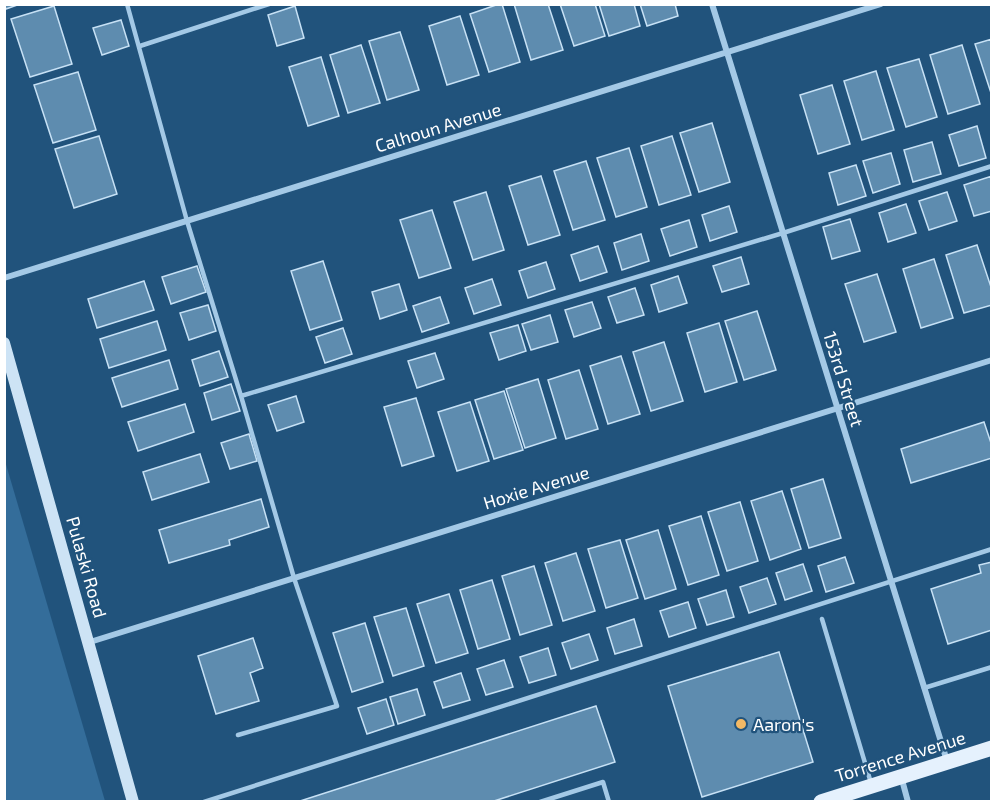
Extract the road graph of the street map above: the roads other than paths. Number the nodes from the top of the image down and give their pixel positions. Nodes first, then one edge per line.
1 (127, 4) edge
2 (269, 4) edge
3 (712, 4) edge
4 (880, 4) edge
5 (140, 46) junction
6 (727, 52) junction
7 (992, 166) edge
8 (187, 221) junction
9 (783, 232) junction
10 (4, 278) edge
11 (4, 343) edge
12 (992, 360) edge
13 (241, 396) junction
14 (837, 408) junction
15 (992, 549) edge
16 (294, 578) junction
17 (891, 581) junction
18 (822, 619) dead end
19 (90, 642) junction
20 (992, 667) edge
21 (924, 688) junction
22 (238, 735) dead end
23 (992, 748) edge
24 (947, 762) junction
25 (901, 776) junction
26 (872, 785) junction
27 (230, 793) junction
28 (133, 801) edge
29 (204, 801) edge
30 (233, 801) edge
31 (540, 801) edge
32 (609, 801) edge
33 (821, 801) edge
34 (908, 801) edge

1 - 5 lane
2 - 5 lane
3 - 6 street, 153rd Street
4 - 6 street, Calhoun Avenue
5 - 8 lane
6 - 8 street, Calhoun Avenue
6 - 9 street, 153rd Street
7 - 9 lane
8 - 10 street, Calhoun Avenue
8 - 13 lane
9 - 13 lane
9 - 14 street, 153rd Street
11 - 19 street, Pulaski Road
12 - 14 street, Hoxie Avenue
13 - 16 lane
14 - 16 street, Hoxie Avenue
14 - 17 street, 153rd Street
15 - 17 lane
16 - 19 street, Hoxie Avenue
16 - 22 lane
17 - 21 street, 153rd Street
17 - 27 lane
18 - 26 lane
19 - 28 street, Pulaski Road
20 - 21 lane
21 - 24 street, 153rd Street
23 - 24 main road, Torrence Avenue
24 - 25 main road, Torrence Avenue
25 - 26 main road, Torrence Avenue
25 - 34 street
26 - 33 main road, Torrence Avenue
27 - 29 lane
27 - 30 lane
31 - 32 lane

